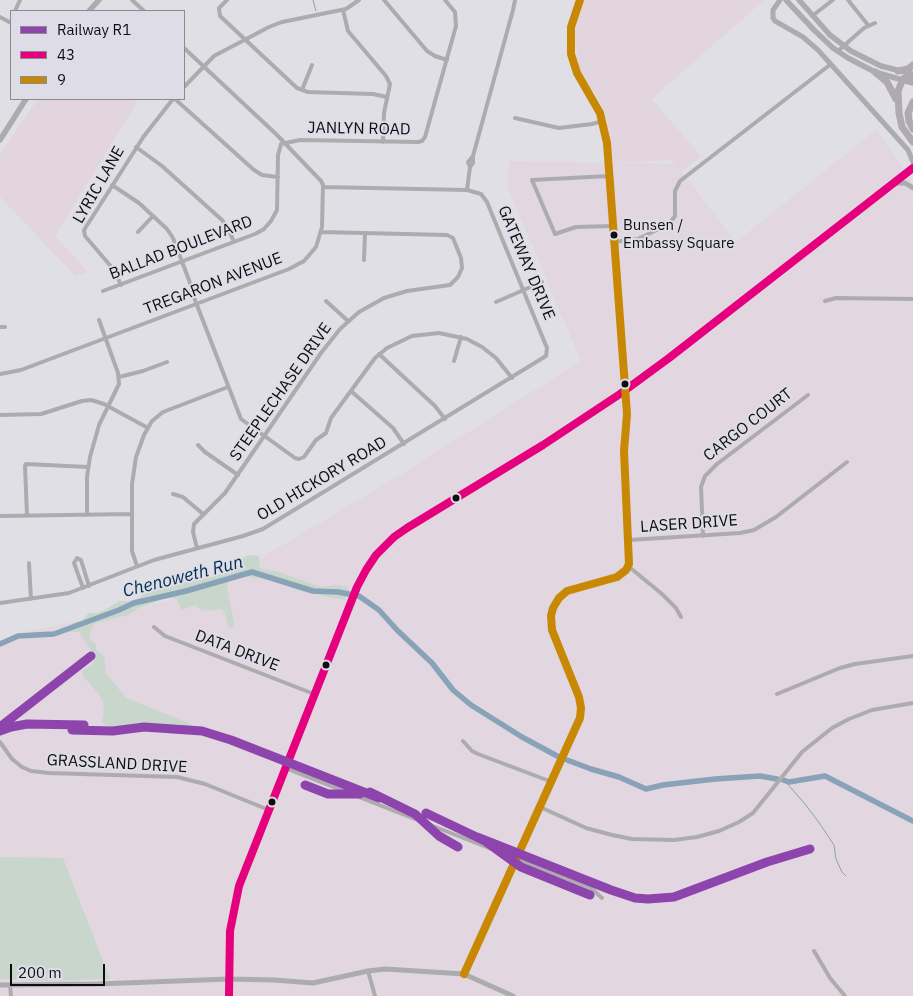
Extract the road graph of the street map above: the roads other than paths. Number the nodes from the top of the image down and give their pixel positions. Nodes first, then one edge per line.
1 (99, 0) edge
2 (132, 0) edge
3 (227, 0) edge
4 (359, 0) edge
5 (384, 0) edge
6 (446, 0) edge
7 (515, 0) edge
8 (580, 0) edge
9 (780, 0) edge
10 (786, 0) edge
11 (799, 0) edge
12 (833, 0) edge
13 (848, 0) edge
14 (90, 10) edge
15 (143, 10) edge
16 (342, 10) junction
17 (812, 16) junction
18 (875, 23) dead end
19 (868, 25) junction
20 (245, 40) junction
21 (843, 45) junction
22 (185, 49) edge
23 (838, 50) junction
24 (447, 60) junction
25 (831, 64) junction
26 (312, 65) dead end
27 (913, 65) edge
28 (203, 66) junction
29 (898, 71) junction
30 (875, 72) junction
31 (913, 76) edge
32 (901, 80) junction
33 (913, 83) edge
34 (185, 86) edge
35 (302, 90) junction
36 (387, 97) junction
37 (25, 100) edge
38 (173, 100) edge
39 (175, 100) edge
40 (913, 102) edge
41 (898, 106) junction
42 (515, 118) dead end
43 (603, 121) junction
44 (913, 129) edge
45 (2, 132) edge
46 (0, 140) edge
47 (383, 142) junction
48 (913, 142) edge
49 (285, 143) junction
50 (136, 147) junction
51 (913, 162) edge
52 (913, 168) edge
53 (609, 176) junction
54 (278, 177) junction
55 (894, 183) junction
56 (112, 185) junction
57 (323, 187) junction
58 (913, 188) edge
59 (467, 190) junction
60 (153, 216) junction
61 (612, 226) junction
62 (138, 232) dead end
63 (321, 232) junction
64 (365, 233) junction
65 (234, 242) junction
66 (613, 242) junction
67 (364, 260) dead end
68 (182, 262) junction
69 (542, 282) dead end
70 (121, 284) junction
71 (524, 290) junction
72 (103, 292) dead end
73 (913, 299) edge
74 (326, 301) dead end
75 (825, 301) dead end
76 (496, 302) dead end
77 (196, 304) junction
78 (99, 320) dead end
79 (348, 321) junction
80 (461, 337) junction
81 (105, 338) junction
82 (548, 352) joint
83 (379, 354) junction
84 (454, 361) dead end
85 (168, 362) dead end
86 (0, 374) edge
87 (119, 377) junction
88 (512, 378) junction
89 (228, 387) junction
90 (625, 390) junction
91 (350, 391) junction
92 (808, 395) dead end
93 (109, 406) junction
94 (0, 415) edge
95 (445, 419) junction
96 (148, 428) junction
97 (264, 437) junction
98 (198, 444) dead end
99 (404, 444) junction
100 (848, 462) dead end
101 (88, 467) junction
102 (238, 475) junction
103 (173, 494) dead end
104 (87, 514) junction
105 (132, 514) junction
106 (204, 514) junction
107 (0, 516) edge
108 (27, 516) junction
109 (703, 536) junction
110 (629, 540) junction
111 (197, 548) junction
112 (29, 563) dead end
113 (137, 566) junction
114 (628, 566) junction
115 (89, 586) junction
116 (83, 588) junction
117 (31, 599) junction
118 (0, 603) edge
119 (681, 617) dead end
120 (154, 627) dead end
121 (913, 656) edge
122 (314, 694) junction
123 (777, 694) dead end
124 (913, 703) edge
125 (463, 741) dead end
126 (0, 742) edge
127 (285, 768) junction
128 (552, 782) junction
129 (540, 807) junction
130 (269, 810) junction
131 (516, 859) junction
132 (602, 898) dead end
133 (814, 951) dead end
134 (368, 971) junction
135 (464, 974) junction
136 (229, 979) junction
137 (0, 985) edge
138 (10, 985) junction
139 (11, 996) edge
140 (229, 996) edge
141 (375, 996) edge
142 (513, 996) edge
143 (845, 996) edge

1 - 14 main road
2 - 15 street
3 - 20 street
4 - 16 street
5 - 24 street
6 - 24 street, JANLYN ROAD
7 - 59 street
8 - 43 street
9 - 25 street
10 - 23 main road
11 - 17 main road
12 - 17 street
13 - 19 street
16 - 20 street
16 - 36 street
17 - 21 main road
18 - 19 street
19 - 21 street
20 - 28 street
20 - 35 street
21 - 23 street
21 - 29 main road
22 - 28 street, JANLYN ROAD
23 - 30 main road
24 - 47 street, JANLYN ROAD
25 - 51 street
25 - 66 street
26 - 35 street
27 - 29 highway
28 - 34 street
28 - 49 street, JANLYN ROAD
29 - 31 main road
30 - 32 main road
30 - 41 highway
31 - 32 highway
32 - 33 main road
32 - 41 highway
35 - 36 street
36 - 47 street
37 - 45 main road
38 - 50 street, LYRIC LANE
39 - 54 street
40 - 44 highway
41 - 48 highway
42 - 43 street
43 - 53 street
45 - 46 main road
47 - 49 street, JANLYN ROAD
49 - 54 street, BALLAD BOULEVARD
49 - 57 street
50 - 56 street, LYRIC LANE
50 - 65 street
52 - 55 street
53 - 61 street
53 - 61 street
54 - 65 street, BALLAD BOULEVARD
55 - 58 street
55 - 90 street
56 - 60 street
56 - 70 street, LYRIC LANE
57 - 59 street
57 - 63 street, TREGARON AVENUE
59 - 71 street, GATEWAY DRIVE
60 - 62 street
60 - 68 street
61 - 66 street
63 - 64 street
63 - 77 street, TREGARON AVENUE
64 - 67 street
64 - 79 street, STEEPLECHASE DRIVE
65 - 68 street, BALLAD BOULEVARD
66 - 90 street
68 - 70 street, BALLAD BOULEVARD
68 - 77 street
69 - 71 street
70 - 72 street, BALLAD BOULEVARD
71 - 76 street
71 - 82 street, GATEWAY DRIVE
73 - 75 street
74 - 79 street
77 - 81 street, TREGARON AVENUE
77 - 89 street
78 - 81 street
79 - 97 street, STEEPLECHASE DRIVE
80 - 83 street
80 - 84 street
80 - 88 street
81 - 86 street, TREGARON AVENUE
81 - 87 street
82 - 88 street, OLD HICKORY ROAD
83 - 91 street
83 - 95 street
85 - 87 street
87 - 93 street
88 - 95 street, OLD HICKORY ROAD
89 - 96 street
89 - 97 street
90 - 110 street
90 - 122 street
91 - 97 street
91 - 99 street
92 - 109 street, CARGO COURT
93 - 94 street
93 - 96 street
93 - 101 street
95 - 99 street, OLD HICKORY ROAD
96 - 105 street
97 - 102 street, STEEPLECHASE DRIVE
98 - 102 street
99 - 111 street, OLD HICKORY ROAD
100 - 109 street, LASER DRIVE
101 - 104 street
101 - 108 street
102 - 106 street, STEEPLECHASE DRIVE
103 - 106 street
104 - 105 street
104 - 108 street
105 - 113 street
106 - 111 street, STEEPLECHASE DRIVE
107 - 108 street
109 - 110 street, LASER DRIVE
110 - 114 street
111 - 113 street, OLD HICKORY ROAD
112 - 117 street
113 - 115 street, OLD HICKORY ROAD
114 - 119 street
114 - 128 street
115 - 116 street, OLD HICKORY ROAD
115 - 116 street
116 - 117 street, OLD HICKORY ROAD
117 - 118 street, OLD HICKORY ROAD
120 - 122 street, DATA DRIVE
121 - 123 street
122 - 127 street
124 - 129 street
125 - 128 street
126 - 130 street, GRASSLAND DRIVE
127 - 130 street
127 - 131 street
128 - 129 street
129 - 131 street
130 - 136 street
131 - 132 street
131 - 135 street
133 - 143 street
134 - 135 street
134 - 136 street
134 - 141 street
135 - 142 street
136 - 138 street
136 - 140 street
137 - 138 street
138 - 139 street

